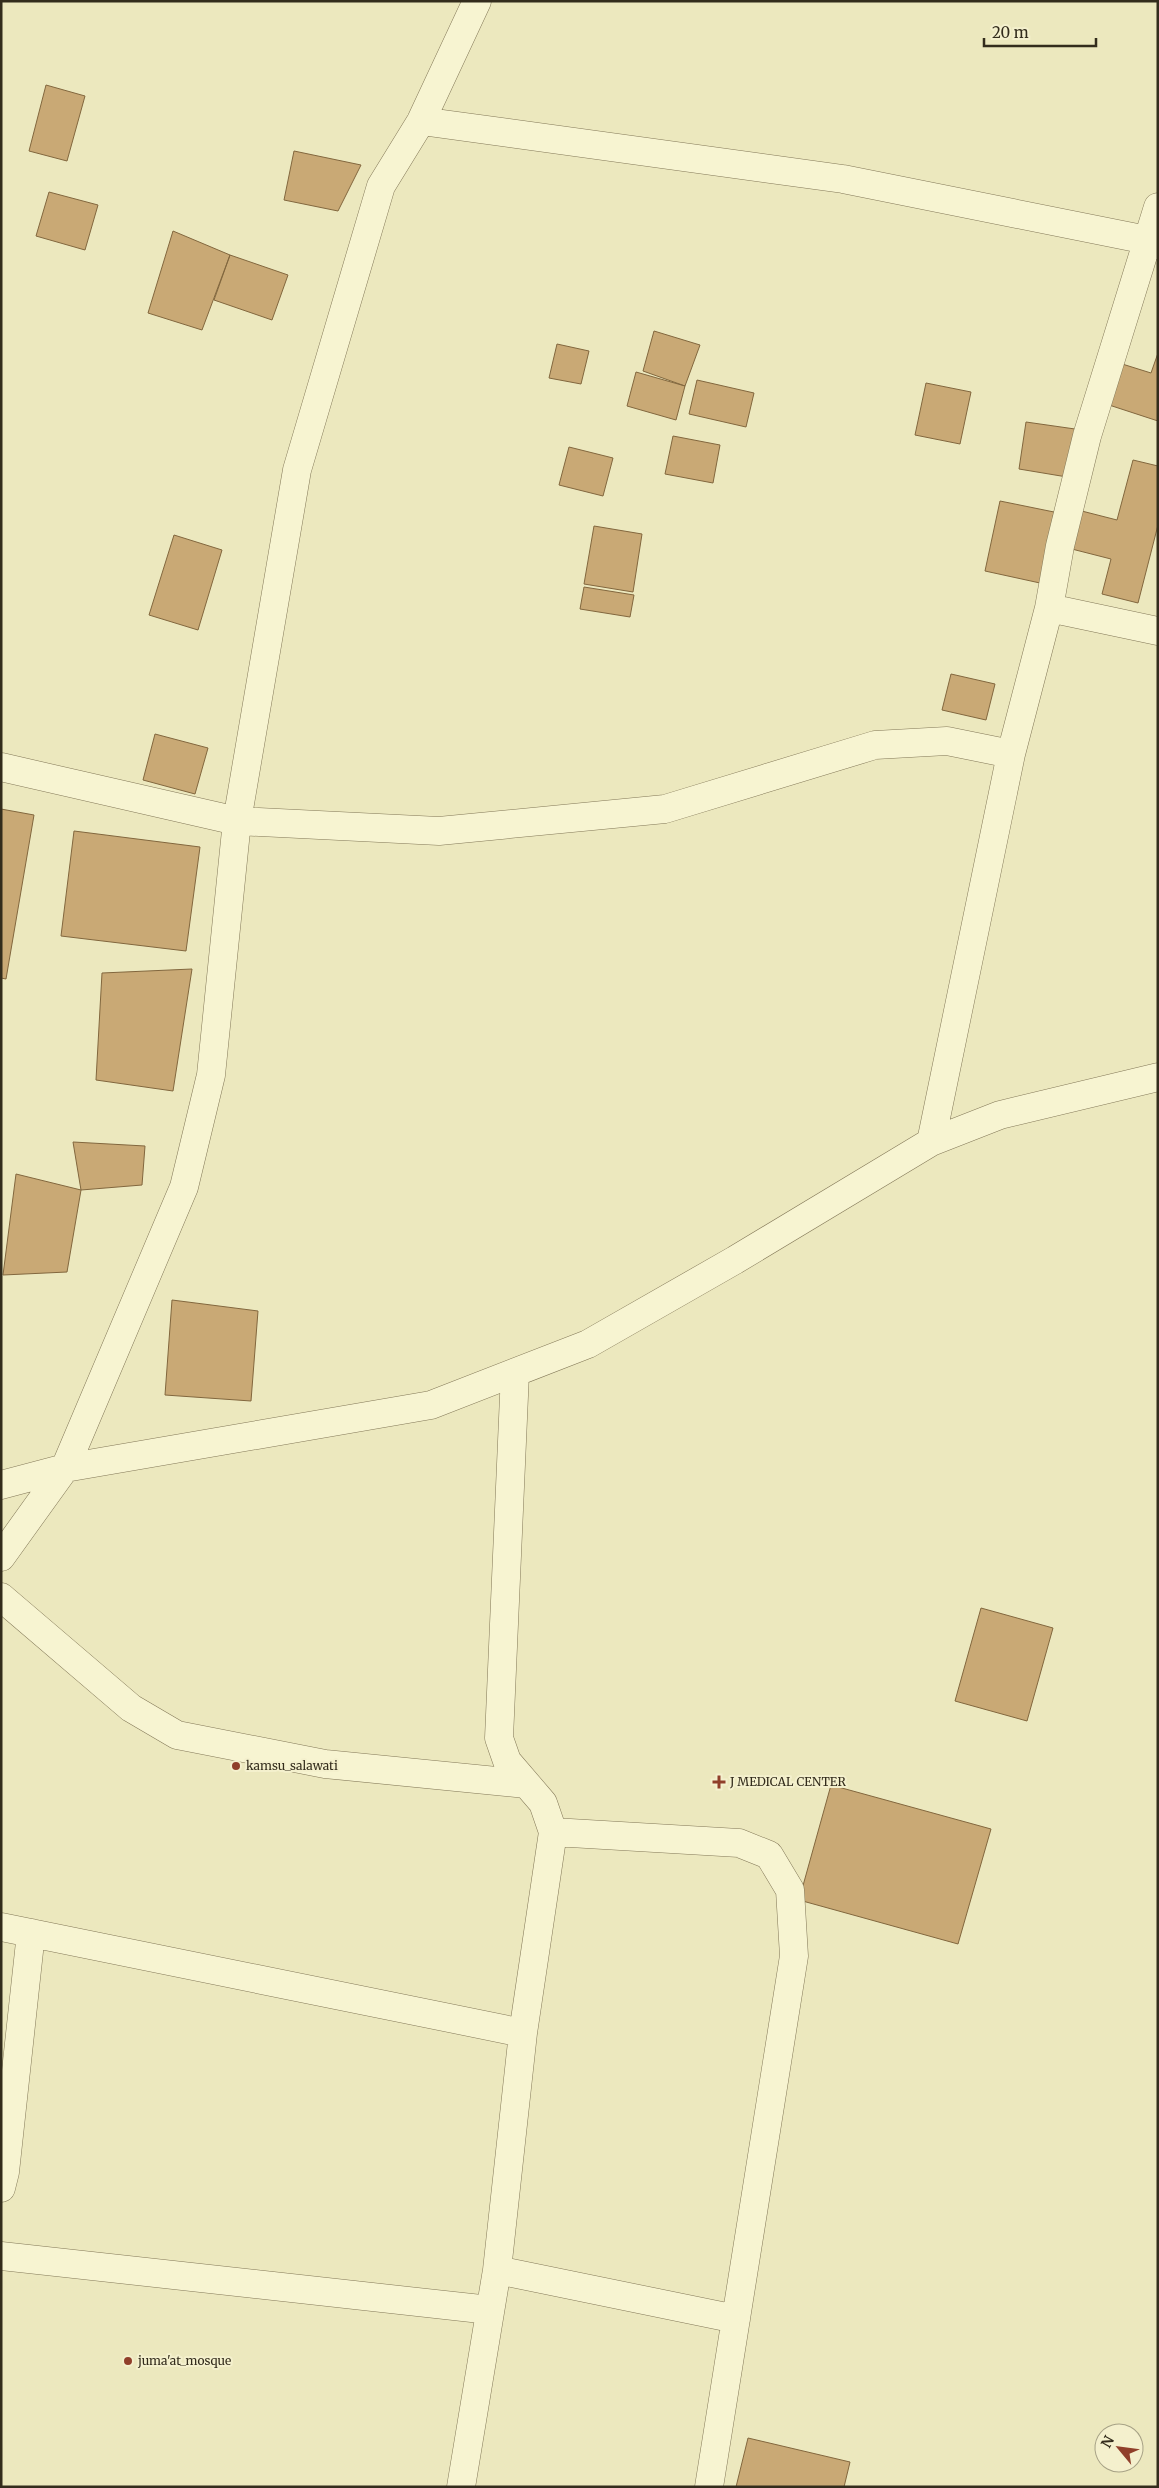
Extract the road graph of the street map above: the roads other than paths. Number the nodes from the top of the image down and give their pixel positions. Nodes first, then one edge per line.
1 (477, 1) edge
2 (422, 121) junction
3 (1158, 207) edge
4 (1153, 242) edge
5 (1049, 608) junction
6 (1158, 631) edge
7 (1011, 754) junction
8 (1, 767) edge
9 (237, 821) junction
10 (1158, 1077) edge
11 (931, 1142) junction
12 (515, 1373) junction
13 (65, 1468) junction
14 (1, 1485) edge
15 (1, 1557) edge
16 (1, 1597) edge
17 (526, 1784) junction
18 (553, 1832) junction
19 (1, 1927) edge
20 (31, 1933) junction
21 (523, 2033) junction
22 (1, 2188) edge
23 (1, 2256) edge
24 (497, 2270) junction
25 (490, 2310) junction
26 (736, 2320) junction
27 (461, 2487) edge
28 (709, 2487) edge

1 - 2 street
2 - 4 street
2 - 9 street
3 - 4 street
4 - 5 street
5 - 6 street
5 - 7 street
7 - 9 street
7 - 11 street
8 - 9 street
9 - 13 street
10 - 11 street
11 - 12 street
12 - 13 street
12 - 17 street
13 - 14 street
13 - 15 street
16 - 17 street
17 - 18 street
18 - 21 street
18 - 26 street
19 - 20 street
20 - 21 street
20 - 22 street
21 - 24 street
23 - 25 street
24 - 25 street
24 - 26 street
25 - 27 street
26 - 28 street

